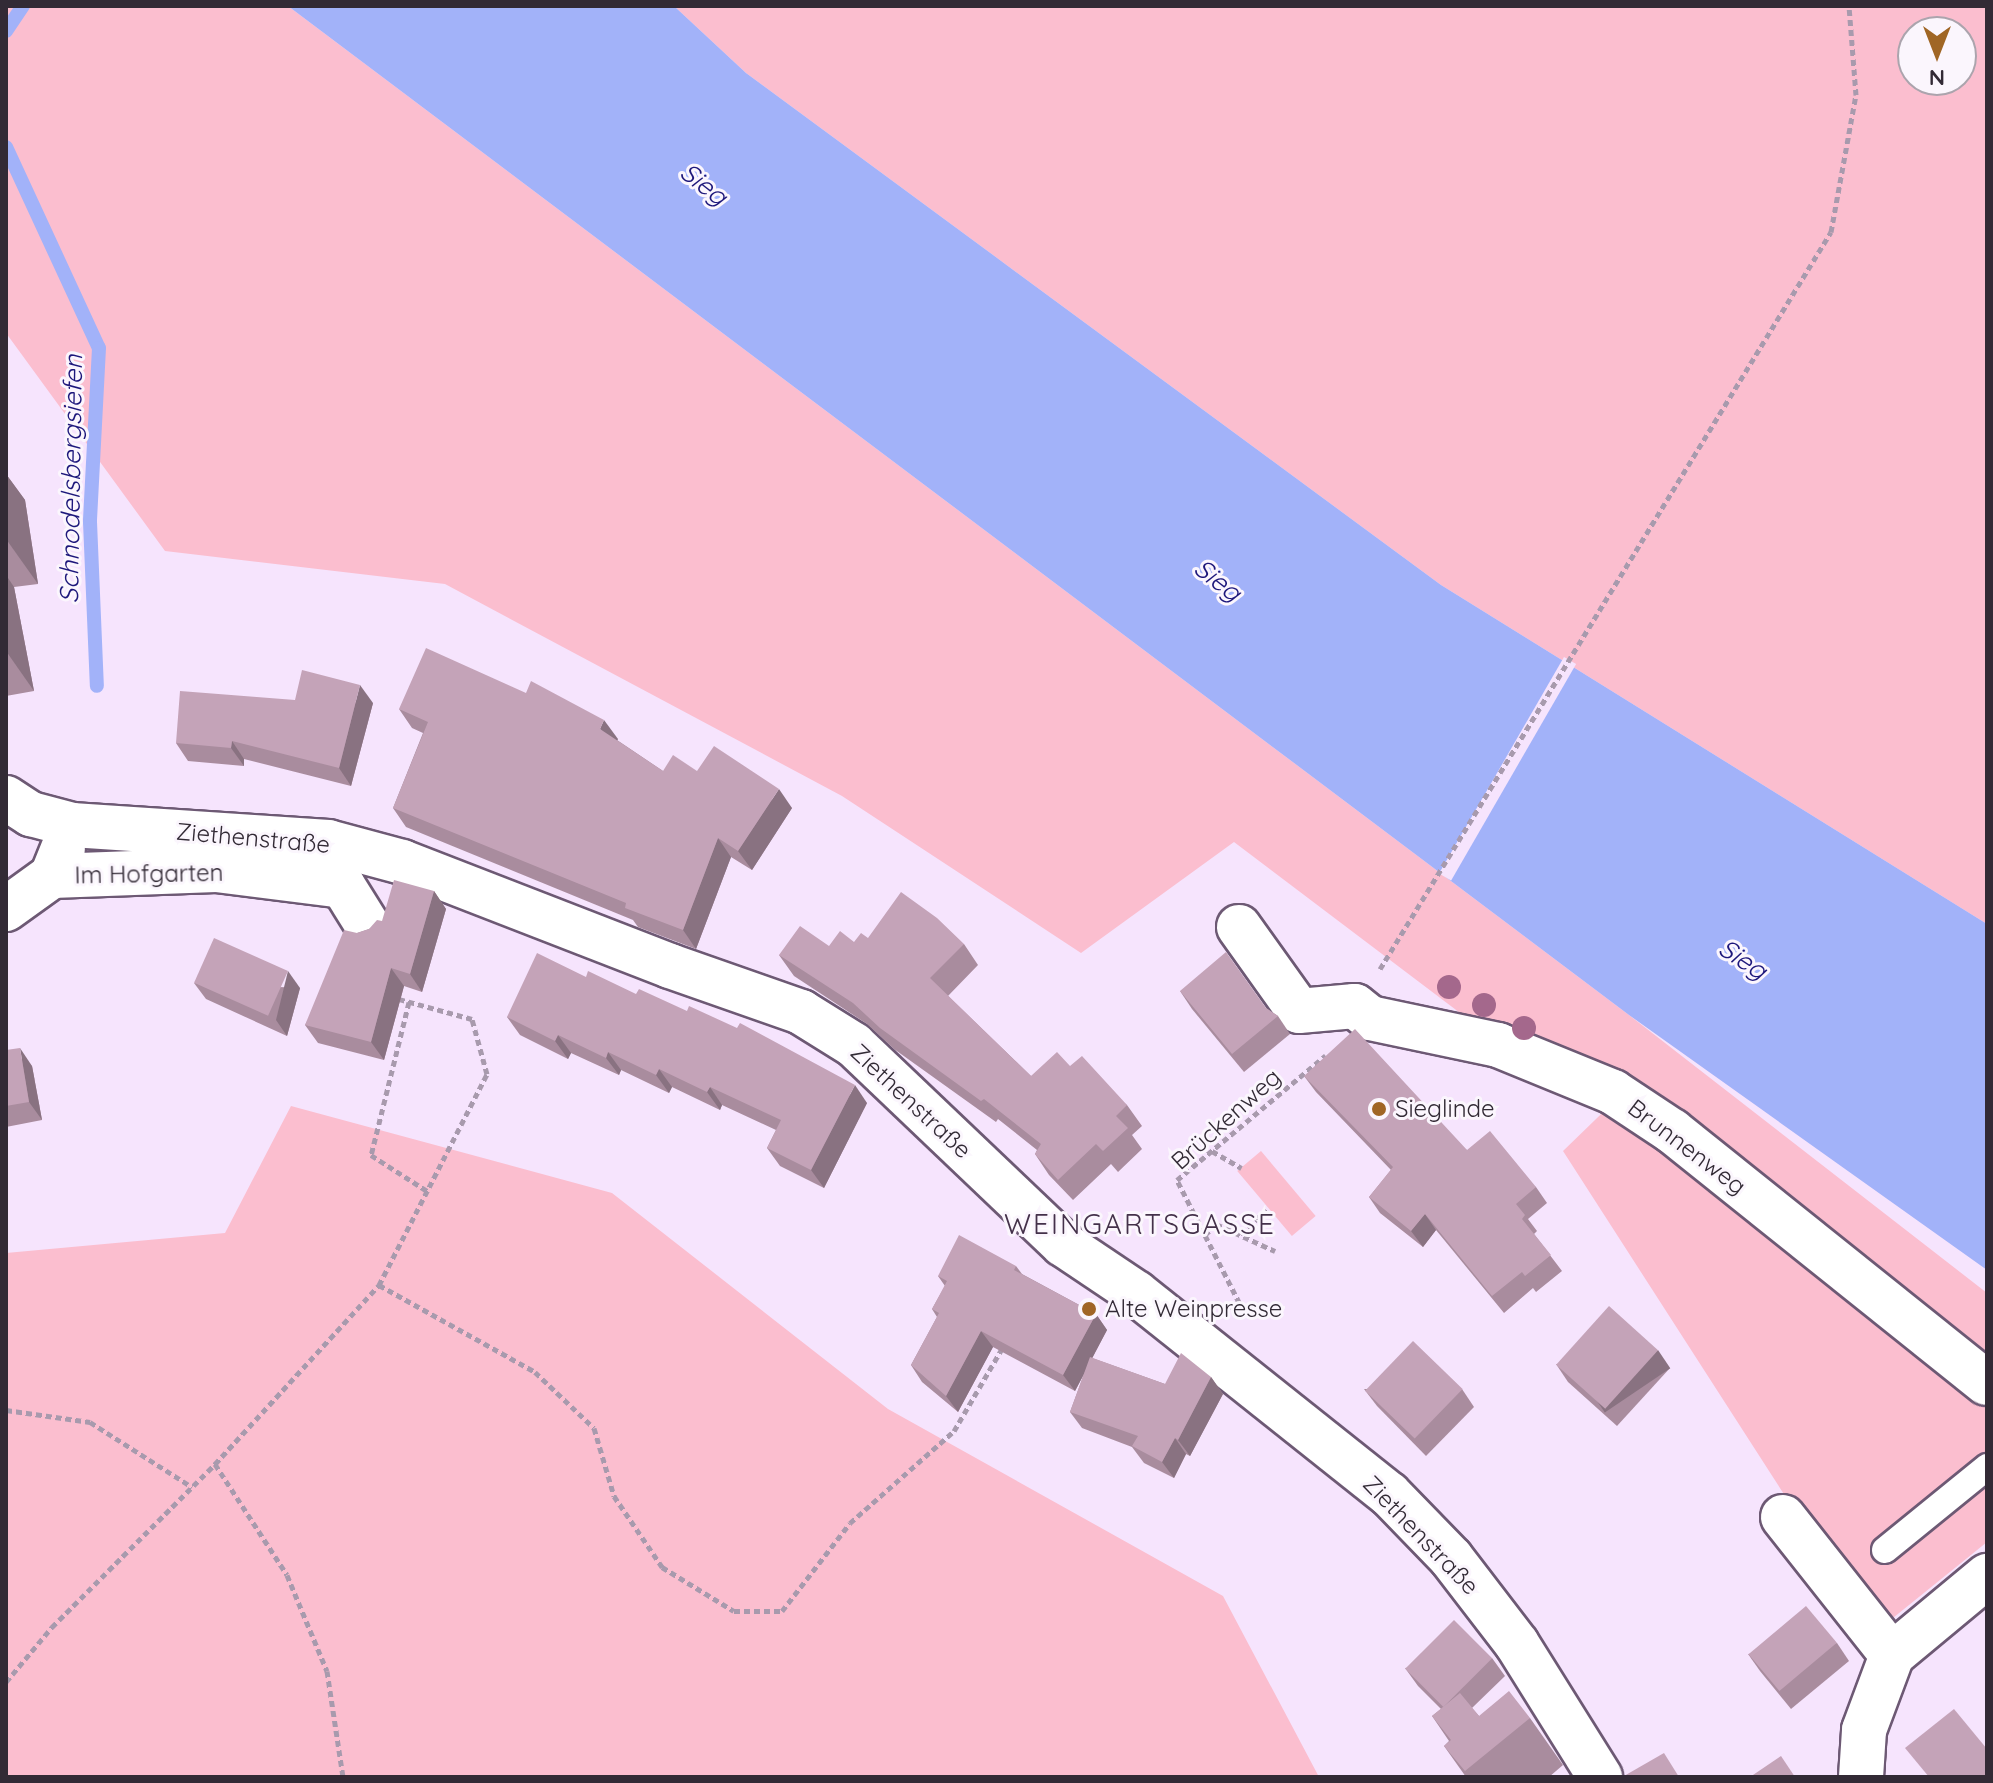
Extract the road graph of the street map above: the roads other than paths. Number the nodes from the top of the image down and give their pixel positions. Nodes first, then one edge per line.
1 (6, 798) edge
2 (72, 825) junction
3 (52, 876) junction
4 (6, 909) edge
5 (368, 926) edge
6 (1239, 927) dead end
7 (1987, 1383) edge
8 (1987, 1467) edge
9 (1783, 1517) dead end
10 (1885, 1550) dead end
11 (1987, 1576) edge
12 (1892, 1655) junction
13 (1600, 1777) edge
14 (1861, 1777) edge

1 - 2 main road, Ziethenstraße
2 - 3 main road, Im Hofgarten
2 - 13 main road, Ziethenstraße
3 - 4 main road, Im Hofgarten
3 - 5 main road, Im Hofgarten
6 - 7 main road, Brunnenweg
8 - 10 lane
9 - 12 main road
11 - 12 main road
12 - 14 main road

